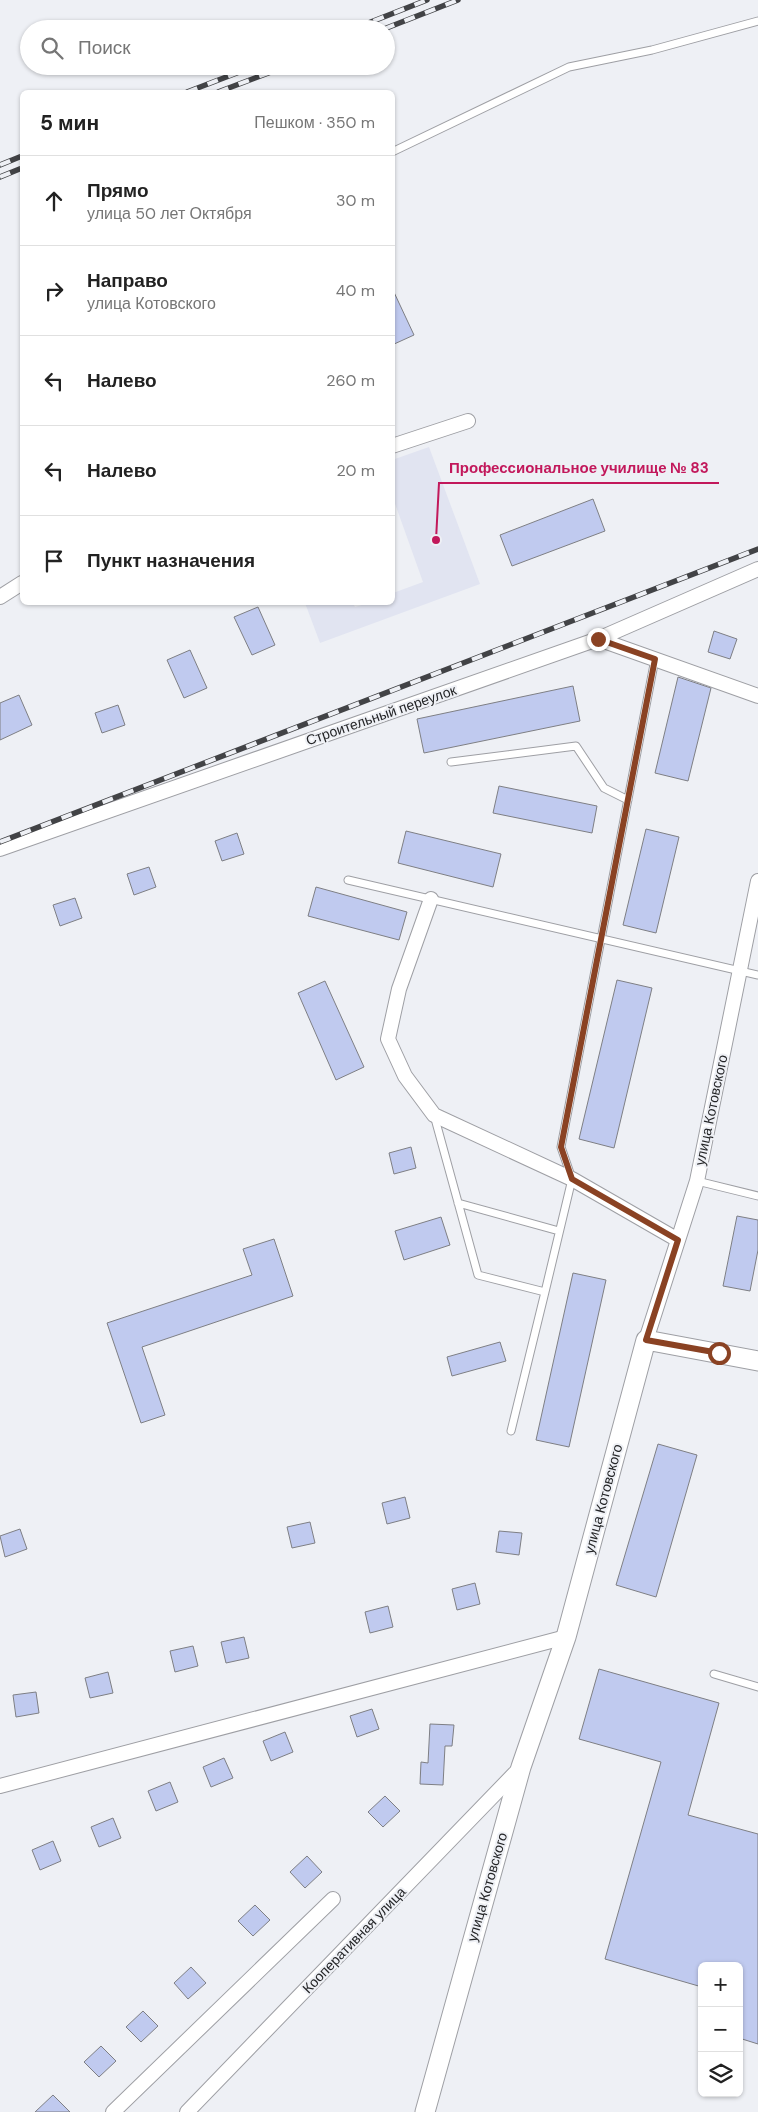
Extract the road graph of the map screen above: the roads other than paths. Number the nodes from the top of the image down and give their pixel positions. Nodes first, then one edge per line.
1 (758, 21) edge
2 (395, 151) edge
3 (468, 421) dead end
4 (395, 445) edge
5 (758, 569) edge
6 (20, 584) edge
7 (0, 597) edge
8 (598, 639) junction
9 (655, 659) junction
10 (758, 696) edge
11 (451, 762) dead end
12 (628, 800) junction
13 (0, 849) edge
14 (348, 880) dead end
15 (758, 881) edge
16 (431, 900) junction
17 (601, 940) junction
18 (739, 972) junction
19 (758, 975) edge
20 (434, 1115) junction
21 (572, 1179) junction
22 (697, 1181) junction
23 (758, 1196) edge
24 (458, 1203) junction
25 (559, 1231) junction
26 (678, 1240) junction
27 (545, 1292) junction
28 (646, 1340) junction
29 (758, 1361) edge
30 (511, 1431) dead end
31 (566, 1637) junction
32 (714, 1674) dead end
33 (758, 1687) edge
34 (521, 1767) junction
35 (1, 1782) edge
36 (333, 1899) dead end
37 (113, 2112) edge
38 (187, 2112) edge
39 (425, 2112) edge

1 - 2 lane
3 - 4 street
5 - 8 street, Строительный переулок
6 - 7 street
8 - 9 street
8 - 13 street, Строительный переулок
9 - 10 street
9 - 12 lane
11 - 12 lane
12 - 17 lane
14 - 16 lane
15 - 18 street, улица Котовского
16 - 17 lane
16 - 20 street
17 - 18 lane
17 - 21 lane
18 - 19 lane
18 - 22 street, улица Котовского
20 - 21 street
20 - 24 lane
21 - 25 lane
21 - 26 street
22 - 23 lane
22 - 26 street, улица Котовского
24 - 25 lane
24 - 27 lane
25 - 27 lane
26 - 28 street, улица Котовского
27 - 30 lane
28 - 29 main road
28 - 31 main road, улица Котовского
31 - 34 main road, улица Котовского
31 - 35 street
32 - 33 lane
34 - 38 street, Кооперативная улица
34 - 39 main road, улица Котовского
36 - 37 street

